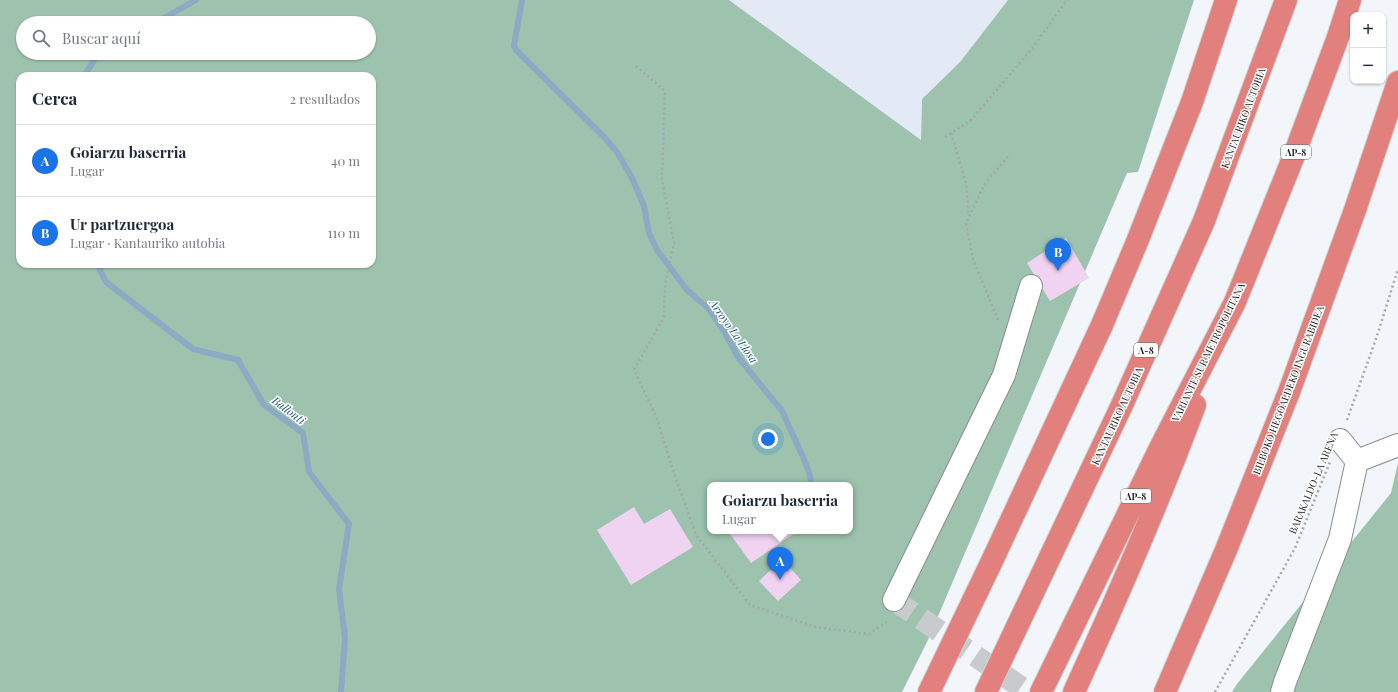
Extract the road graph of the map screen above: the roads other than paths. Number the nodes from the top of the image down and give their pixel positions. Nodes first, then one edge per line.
1 (1226, 0) edge
2 (1286, 0) edge
3 (1350, 0) edge
4 (1398, 82) edge
5 (1031, 286) dead end
6 (1235, 302) junction
7 (1340, 440) road end
8 (1398, 445) edge
9 (1357, 461) junction
10 (894, 600) road end
11 (929, 692) edge
12 (986, 692) edge
13 (1041, 692) edge
14 (1074, 692) edge
15 (1165, 692) edge
16 (1282, 692) edge

1 - 11 highway
2 - 12 highway, KANTAURIKO AUTOBIA / A-8
3 - 6 highway, VARIANTE SUR METROPOLITANA / AP-8
4 - 15 highway, BILBOKO HEGOALDEKO INGURABIDEA
5 - 10 street
6 - 13 highway, VARIANTE SUR METROPOLITANA / AP-8
6 - 14 highway
7 - 9 street
8 - 9 street
9 - 16 street

